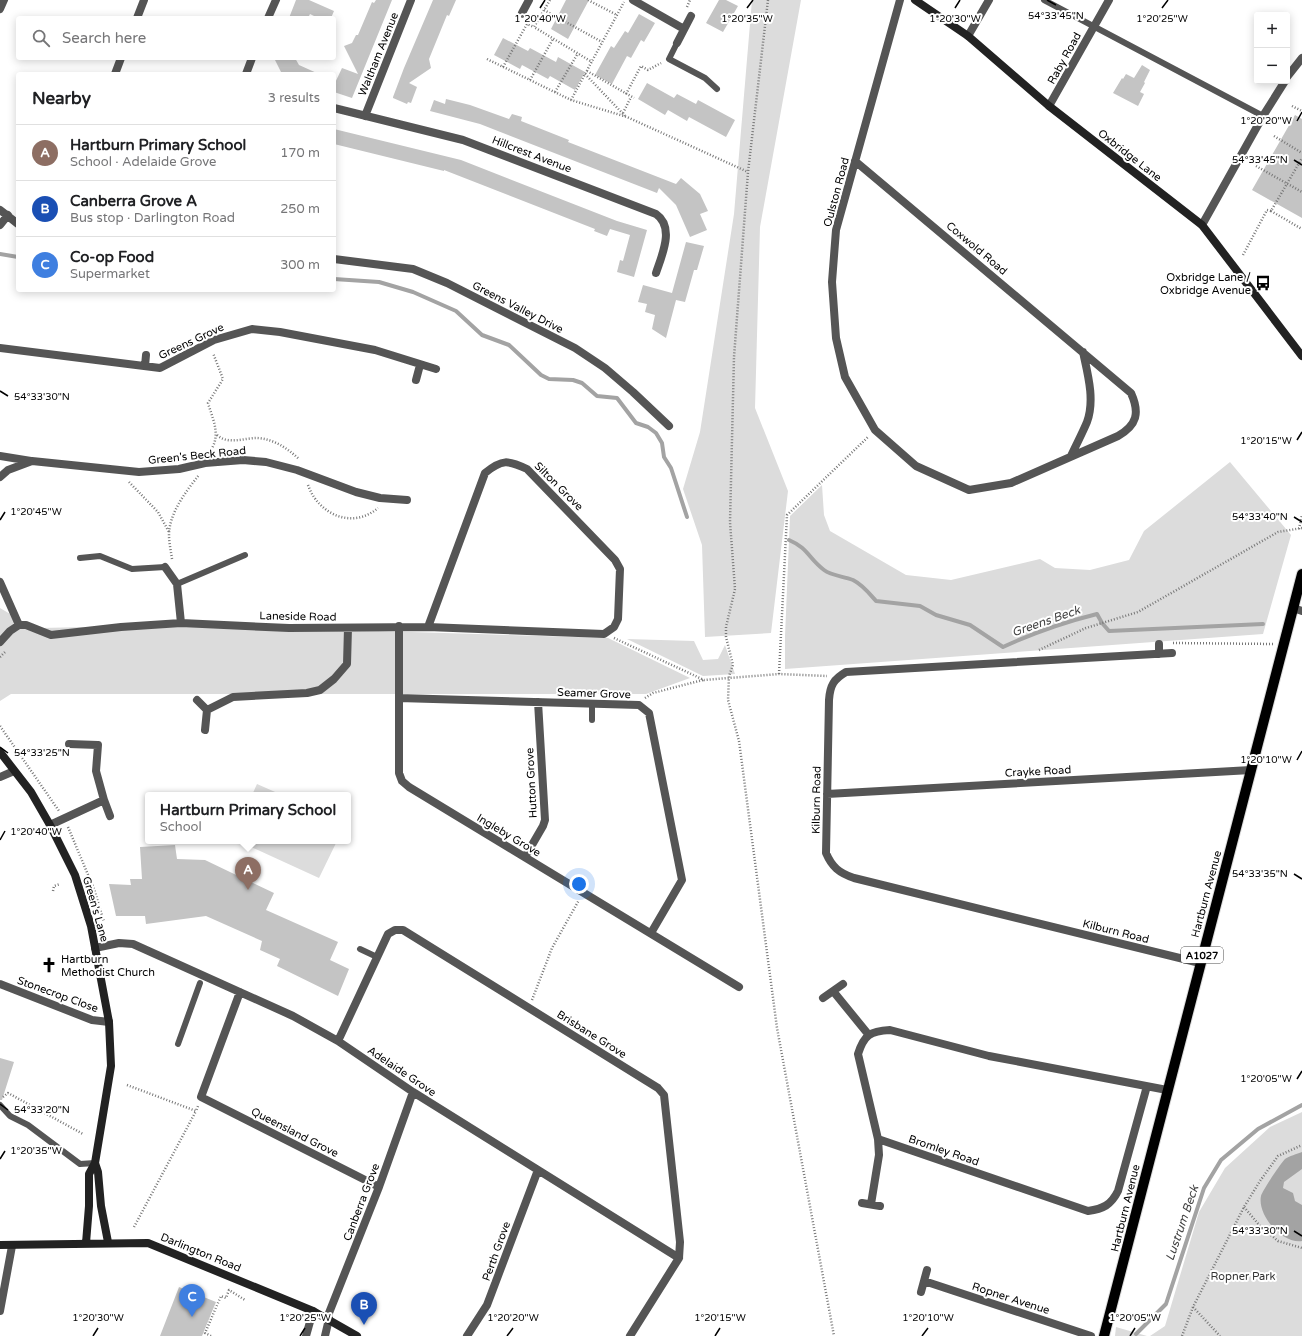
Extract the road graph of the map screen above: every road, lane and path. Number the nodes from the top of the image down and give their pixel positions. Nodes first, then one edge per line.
1 (4, 0) edge
2 (144, 0) edge
3 (276, 0) edge
4 (411, 0) edge
5 (529, 0) edge
6 (550, 0) edge
7 (588, 0) edge
8 (625, 0) edge
9 (633, 0) edge
10 (768, 0) edge
11 (900, 0) edge
12 (915, 0) edge
13 (989, 0) edge
14 (1044, 0) edge
15 (1109, 0) edge
16 (0, 9) edge
17 (544, 10) junction
18 (522, 13) dead end
19 (617, 15) junction
20 (138, 16) edge
21 (269, 16) edge
22 (691, 16) dead end
23 (1094, 26) junction
24 (534, 28) junction
25 (684, 30) junction
26 (968, 36) junction
27 (553, 38) junction
28 (602, 42) junction
29 (677, 43) joint
30 (578, 53) junction
31 (1302, 58) edge
32 (487, 59) dead end
33 (669, 59) junction
34 (120, 60) edge
35 (251, 60) edge
36 (592, 62) junction
37 (503, 67) junction
38 (116, 72) edge
39 (247, 72) edge
40 (586, 72) junction
41 (1290, 73) edge
42 (530, 80) junction
43 (1282, 84) edge
44 (717, 89) dead end
45 (556, 92) junction
46 (626, 94) junction
47 (571, 100) junction
48 (1049, 106) junction
49 (1292, 106) dead end
50 (336, 109) edge
51 (1302, 111) edge
52 (623, 113) junction
53 (365, 116) junction
54 (1263, 116) junction
55 (627, 117) junction
56 (1274, 136) dead end
57 (1302, 153) edge
58 (1302, 158) edge
59 (855, 161) junction
60 (1256, 166) dead end
61 (748, 172) junction
62 (1286, 183) junction
63 (1302, 192) edge
64 (0, 210) edge
65 (1271, 211) junction
66 (8, 215) junction
67 (16, 222) edge
68 (0, 225) edge
69 (1202, 225) junction
70 (1302, 229) edge
71 (1243, 255) dead end
72 (336, 259) edge
73 (656, 273) dead end
74 (0, 348) edge
75 (1084, 352) junction
76 (146, 355) dead end
77 (208, 355) dead end
78 (1302, 356) edge
79 (420, 365) junction
80 (145, 366) junction
81 (436, 369) dead end
82 (416, 380) dead end
83 (668, 426) dead end
84 (875, 430) junction
85 (217, 435) junction
86 (0, 456) edge
87 (1071, 456) junction
88 (300, 460) dead end
89 (32, 461) junction
90 (205, 463) junction
91 (125, 470) junction
92 (0, 477) edge
93 (306, 480) dead end
94 (406, 500) dead end
95 (382, 504) dead end
96 (1302, 515) edge
97 (1300, 529) edge
98 (169, 533) junction
99 (245, 555) dead end
100 (80, 558) dead end
101 (165, 567) joint
102 (1302, 574) edge
103 (173, 576) junction
104 (0, 582) edge
105 (177, 584) junction
106 (1298, 609) edge
107 (181, 624) junction
108 (19, 625) junction
109 (399, 626) junction
110 (428, 627) junction
111 (348, 628) junction
112 (604, 634) junction
113 (0, 642) edge
114 (1159, 644) joint
115 (1284, 644) junction
116 (8, 648) dead end
117 (1037, 651) dead end
118 (1172, 653) dead end
119 (1159, 654) junction
120 (0, 657) edge
121 (779, 674) junction
122 (729, 676) junction
123 (838, 676) junction
124 (704, 680) junction
125 (399, 698) junction
126 (197, 700) dead end
127 (538, 702) junction
128 (592, 704) junction
129 (640, 706) junction
130 (207, 710) junction
131 (592, 720) dead end
132 (205, 730) dead end
133 (69, 744) dead end
134 (0, 752) edge
135 (1251, 770) junction
136 (14, 771) junction
137 (0, 777) edge
138 (827, 794) junction
139 (104, 800) junction
140 (110, 816) dead end
141 (50, 825) junction
142 (525, 857) junction
143 (60, 884) dead end
144 (53, 891) dead end
145 (583, 893) junction
146 (651, 933) junction
147 (95, 948) junction
148 (360, 949) dead end
149 (377, 957) junction
150 (1200, 963) junction
151 (200, 983) dead end
152 (0, 984) edge
153 (843, 984) dead end
154 (739, 987) dead end
155 (832, 991) junction
156 (240, 992) junction
157 (823, 998) dead end
158 (529, 1008) junction
159 (109, 1022) junction
160 (868, 1034) junction
161 (338, 1041) junction
162 (178, 1044) dead end
163 (127, 1084) dead end
164 (1147, 1086) junction
165 (1167, 1090) junction
166 (413, 1092) junction
167 (201, 1097) junction
168 (0, 1100) edge
169 (0, 1105) edge
170 (196, 1111) junction
171 (83, 1134) dead end
172 (878, 1139) junction
173 (1302, 1145) edge
174 (95, 1163) junction
175 (538, 1170) junction
176 (379, 1187) junction
177 (862, 1203) dead end
178 (871, 1204) junction
179 (880, 1206) dead end
180 (1107, 1206) joint
181 (1244, 1207) junction
182 (134, 1227) dead end
183 (108, 1242) junction
184 (86, 1243) junction
185 (0, 1245) edge
186 (12, 1246) junction
187 (1302, 1248) edge
188 (679, 1258) junction
189 (927, 1270) dead end
190 (924, 1281) junction
191 (921, 1292) dead end
192 (245, 1300) dead end
193 (1193, 1307) junction
194 (0, 1311) edge
195 (313, 1311) junction
196 (328, 1319) junction
197 (211, 1336) edge
198 (306, 1336) edge
199 (325, 1336) edge
200 (357, 1336) edge
201 (467, 1336) edge
202 (630, 1336) edge
203 (834, 1336) edge
204 (1091, 1336) edge
205 (1104, 1336) edge
206 (1182, 1336) edge
207 (1220, 1336) edge

1 - 16 street
2 - 20 street
3 - 21 street
4 - 53 street, Waltham Avenue
5 - 18 street
6 - 17 path
7 - 19 path
8 - 19 path
9 - 25 street
10 - 61 path
11 - 59 street, Oulston Road
12 - 26 street, Oxbridge Lane
13 - 26 street
14 - 23 lane
15 - 23 street, Raby Road
17 - 24 path
17 - 28 path
19 - 28 path
22 - 25 street
23 - 48 street, Raby Road
23 - 54 lane
24 - 27 path
24 - 37 path
25 - 29 street
26 - 48 street, Oxbridge Lane
27 - 30 path
27 - 42 path
28 - 36 path
29 - 33 lane
30 - 36 path
30 - 45 path
31 - 41 street
32 - 37 path
33 - 44 lane
33 - 46 path
34 - 38 street
35 - 39 street
36 - 40 path
37 - 42 path
40 - 46 path
40 - 47 path
40 - 52 path
42 - 45 path
43 - 54 street
45 - 47 path
46 - 52 path
47 - 55 path
48 - 69 street, Oxbridge Lane
49 - 51 path
50 - 53 street, Hillcrest Avenue
52 - 55 path
53 - 73 street, Hillcrest Avenue
54 - 69 street
55 - 61 path
56 - 57 path
58 - 62 path
59 - 75 street, Coxwold Road
59 - 84 street, Oulston Road
60 - 62 path
61 - 122 path
62 - 63 path
62 - 65 path
64 - 66 street
65 - 70 path
65 - 71 path
66 - 67 street
66 - 68 street
69 - 78 street, Oxbridge Lane
72 - 83 street, Greens Valley Drive
74 - 80 street, Greens Grove
75 - 87 street
75 - 87 street, Coxwold Road
76 - 80 street
77 - 85 path
79 - 80 street, Greens Grove
79 - 81 street, Greens Grove
79 - 82 street
84 - 87 street, Oulston Road
84 - 121 path
85 - 88 path
85 - 90 path
86 - 89 street, Green's Beck Road
89 - 91 street, Green's Beck Road
89 - 92 street, Green's Beck Road
90 - 91 street, Green's Beck Road
90 - 94 street, Green's Beck Road
90 - 98 path
91 - 98 path
93 - 95 path
96 - 97 path
97 - 117 path
98 - 103 path
99 - 105 lane
100 - 101 lane
101 - 103 street
102 - 106 main road, Hartburn Avenue / A1027
103 - 105 street
104 - 108 street
105 - 107 street
106 - 115 main road, Hartburn Avenue / A1027
107 - 108 street, Laneside Road
107 - 111 street, Laneside Road
108 - 113 street
109 - 110 street, Laneside Road
109 - 111 street, Laneside Road
109 - 125 street, Ingleby Grove
110 - 112 street, Laneside Road
110 - 112 street, Silton Grove
111 - 130 street
112 - 124 path
114 - 115 path
114 - 119 street
115 - 135 main road, Hartburn Avenue / A1027
116 - 120 path
118 - 119 street
119 - 123 street
121 - 122 path
121 - 123 path
122 - 124 path
122 - 203 path
123 - 138 street, Kilburn Road
124 - 129 path
125 - 127 street, Seamer Grove
125 - 142 street, Ingleby Grove
126 - 130 street
127 - 128 street, Seamer Grove
127 - 142 street, Hutton Grove
128 - 129 street, Seamer Grove
128 - 131 lane
129 - 146 street, Seamer Grove
130 - 132 street
133 - 139 street
134 - 136 street, Green's Lane
135 - 138 street, Crayke Road
135 - 150 main road, Hartburn Avenue / A1027
136 - 137 street
136 - 141 street, Green's Lane
138 - 150 street, Kilburn Road
139 - 140 street
139 - 141 street
141 - 147 street, Green's Lane
142 - 145 street, Ingleby Grove
143 - 144 path
145 - 146 street, Ingleby Grove
145 - 158 path
146 - 154 street, Ingleby Grove
147 - 156 street, Adelaide Grove
147 - 159 street, Green's Lane
148 - 149 lane
149 - 158 street, Brisbane Grove
149 - 161 street, Brisbane Grove
150 - 165 main road, Hartburn Avenue / A1027
151 - 162 lane
152 - 159 street, Stonecrop Close
153 - 155 street
155 - 157 street
155 - 160 street
156 - 161 street, Adelaide Grove
156 - 167 street
158 - 188 street, Brisbane Grove
159 - 174 street, Green's Lane
160 - 164 street
160 - 172 street
161 - 166 street, Adelaide Grove
163 - 170 path
164 - 165 street
164 - 180 street, Hartburn Avenue
165 - 205 main road, Hartburn Avenue / A1027
166 - 175 street, Adelaide Grove
166 - 176 street, Canberra Grove
167 - 170 path
167 - 176 street, Queensland Grove
168 - 171 path
169 - 174 lane
170 - 182 path
172 - 178 street
172 - 180 street, Bromley Road
173 - 181 path
174 - 183 street, Green's Lane
174 - 184 street, Green's Lane
175 - 188 street, Adelaide Grove
175 - 201 street, Perth Grove
176 - 196 street, Canberra Grove
177 - 178 street
178 - 179 street
181 - 187 path
181 - 193 path
183 - 184 street, Darlington Road
183 - 195 street, Darlington Road
184 - 186 street, Darlington Road
185 - 186 street, Darlington Road
186 - 194 street
188 - 202 street
189 - 190 street
190 - 191 street
190 - 204 street, Ropner Avenue
192 - 197 path
193 - 206 path
193 - 207 path
195 - 196 street, Darlington Road
195 - 198 street
196 - 199 street, Canberra Grove
196 - 200 street, Darlington Road

